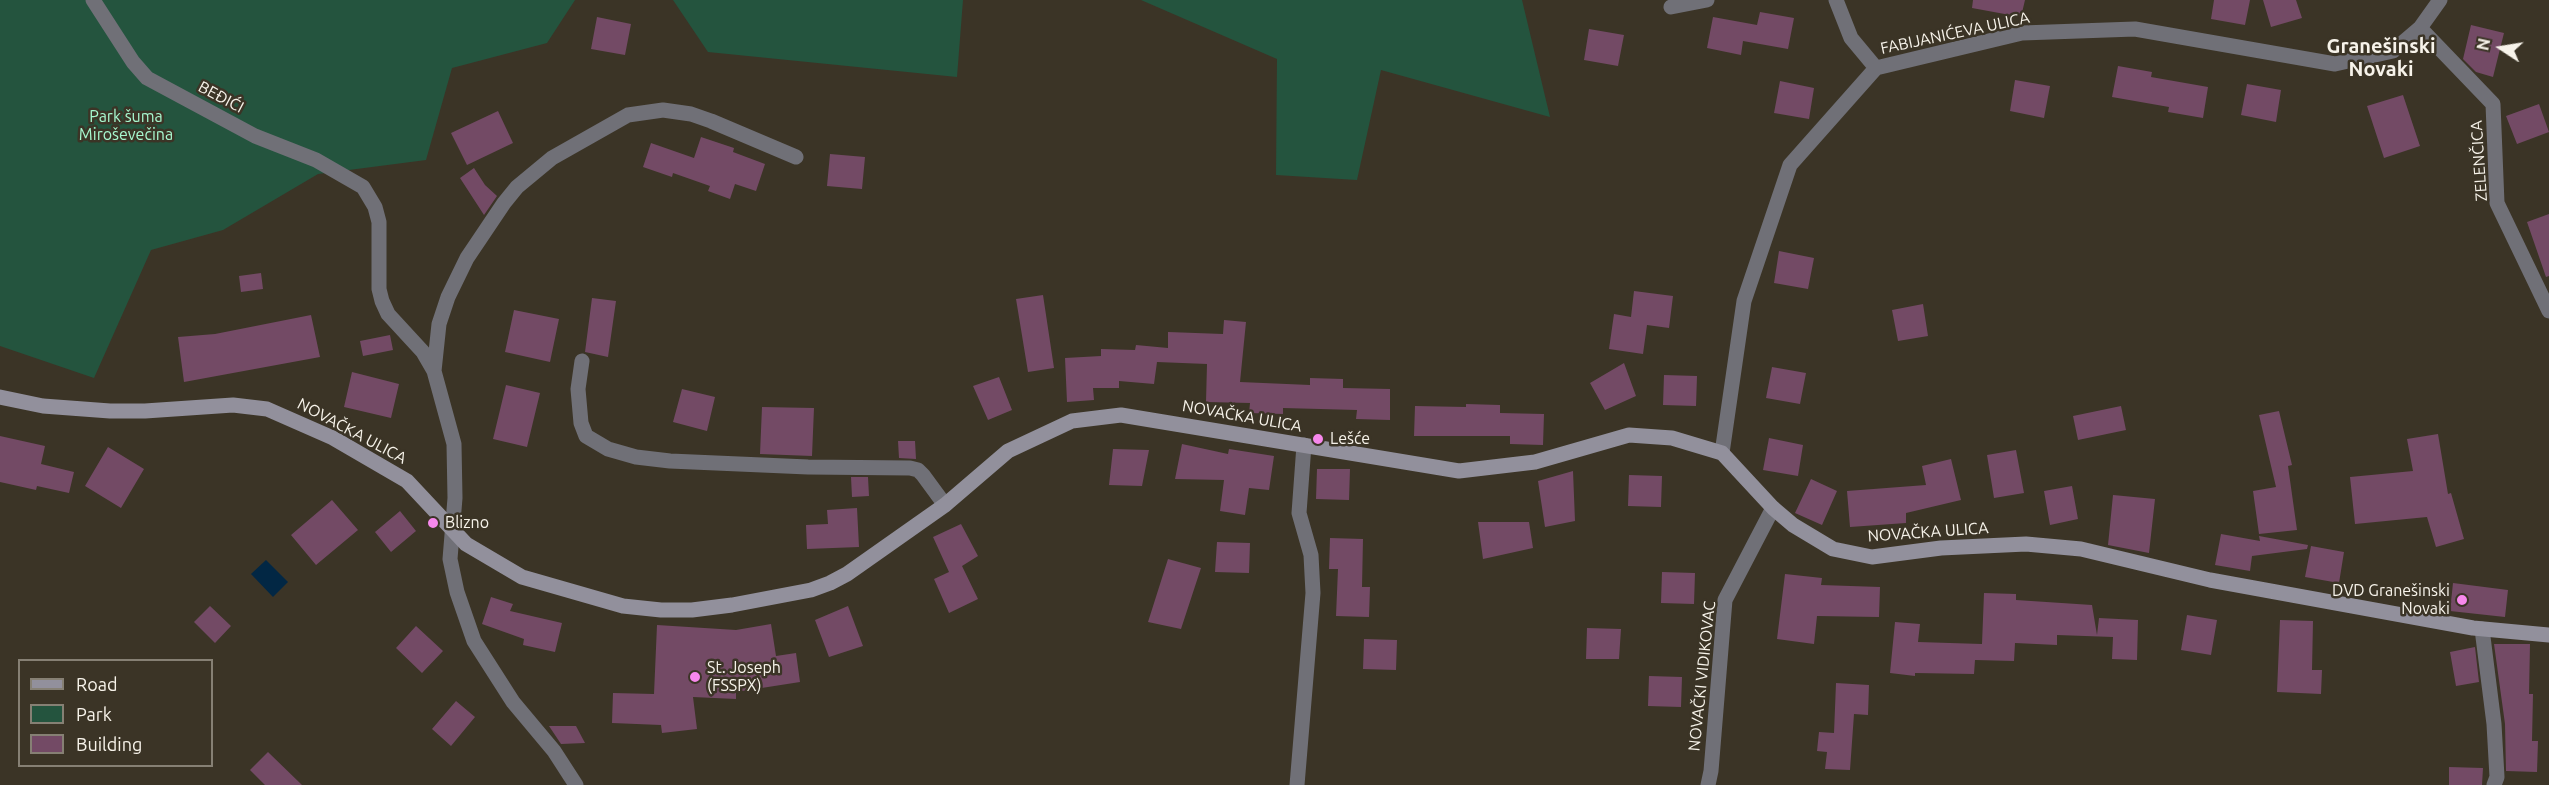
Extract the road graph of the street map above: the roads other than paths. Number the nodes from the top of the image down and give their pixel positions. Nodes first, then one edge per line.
1 (93, 0) edge
2 (1707, 0) edge
3 (1836, 0) edge
4 (2440, 0) edge
5 (1671, 7) dead end
6 (2420, 28) junction
7 (1876, 68) junction
8 (796, 157) dead end
9 (2549, 311) edge
10 (582, 361) dead end
11 (434, 372) junction
12 (0, 397) edge
13 (1304, 445) junction
14 (1722, 453) junction
15 (945, 505) junction
16 (1773, 508) junction
17 (452, 531) junction
18 (2482, 629) junction
19 (2549, 635) edge
20 (576, 785) edge
21 (1297, 785) edge
22 (1708, 785) edge
23 (2494, 785) edge

1 - 11 street, BEĐIĆI
2 - 5 street
3 - 7 street
4 - 6 street, FABIJANIĆEVA ULICA
6 - 7 street, FABIJANIĆEVA ULICA
6 - 9 street, ZELENČICA
7 - 14 street, FABIJANIĆEVA ULICA
8 - 11 street
10 - 15 street
11 - 17 street
12 - 17 street, NOVAČKA ULICA
13 - 14 street, NOVAČKA ULICA
13 - 15 street, NOVAČKA ULICA
13 - 21 street
14 - 16 street, NOVAČKA ULICA
15 - 17 street, NOVAČKA ULICA
16 - 18 street, NOVAČKA ULICA
16 - 22 street, NOVAČKI VIDIKOVAC
17 - 20 street
18 - 19 street, NOVAČKA ULICA
18 - 23 street

